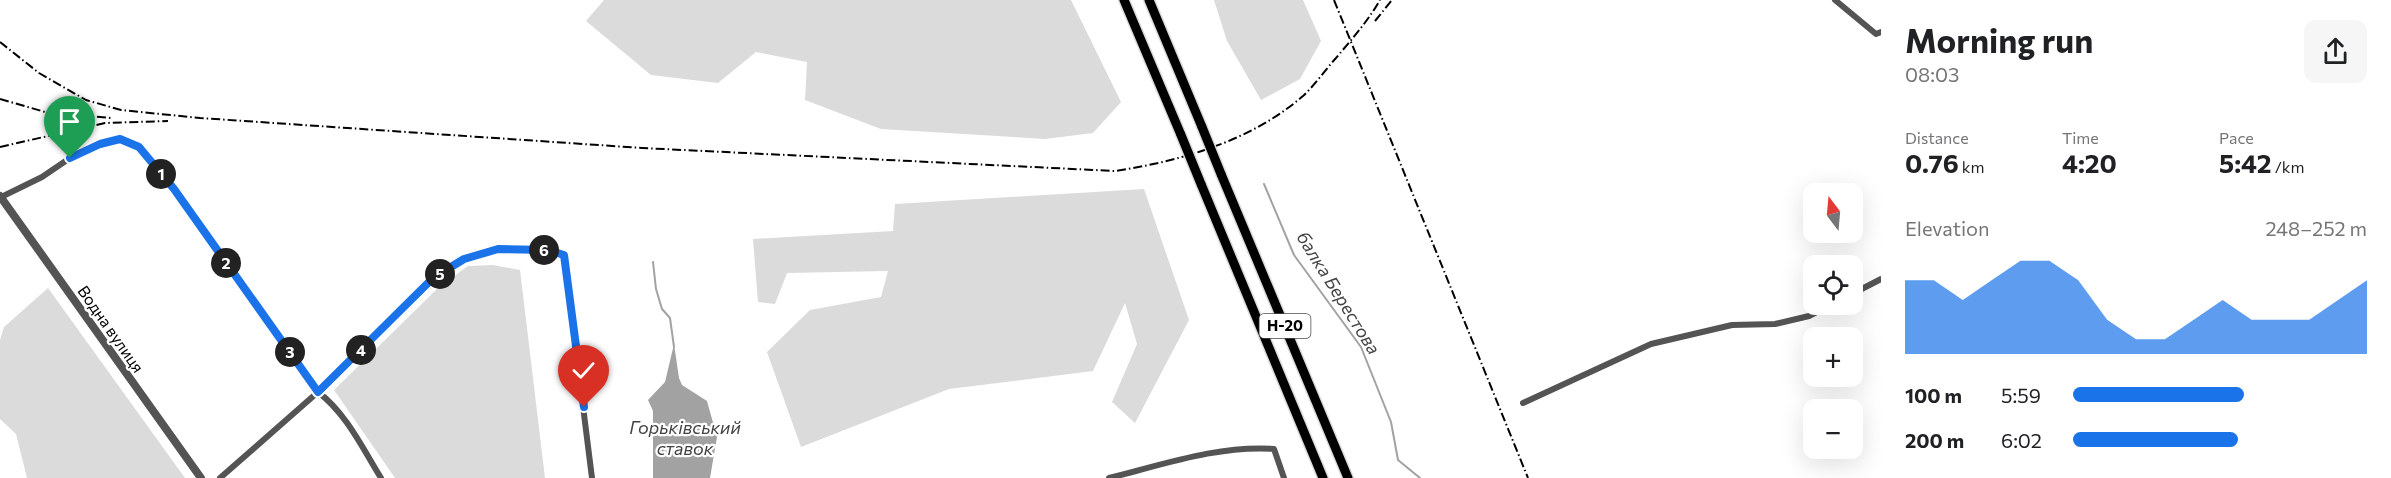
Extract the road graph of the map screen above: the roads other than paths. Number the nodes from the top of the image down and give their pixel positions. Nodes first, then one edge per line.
1 (1124, 0) edge
2 (1149, 0) edge
3 (1835, 0) edge
4 (1881, 32) edge
5 (0, 197) edge
6 (1881, 279) edge
7 (1863, 288) edge
8 (1811, 315) edge
9 (318, 392) junction
10 (1523, 403) dead end
11 (201, 478) edge
12 (220, 478) edge
13 (381, 478) edge
14 (592, 478) edge
15 (1109, 478) edge
16 (1284, 478) edge
17 (1323, 478) edge
18 (1348, 478) edge

1 - 17 main road, Н-20, bridge
2 - 18 main road, Н-20, bridge
3 - 4 street
5 - 9 street
5 - 11 street, Водна вулиця
6 - 7 street
8 - 10 street
9 - 12 street
9 - 13 street
9 - 14 street
15 - 16 street

